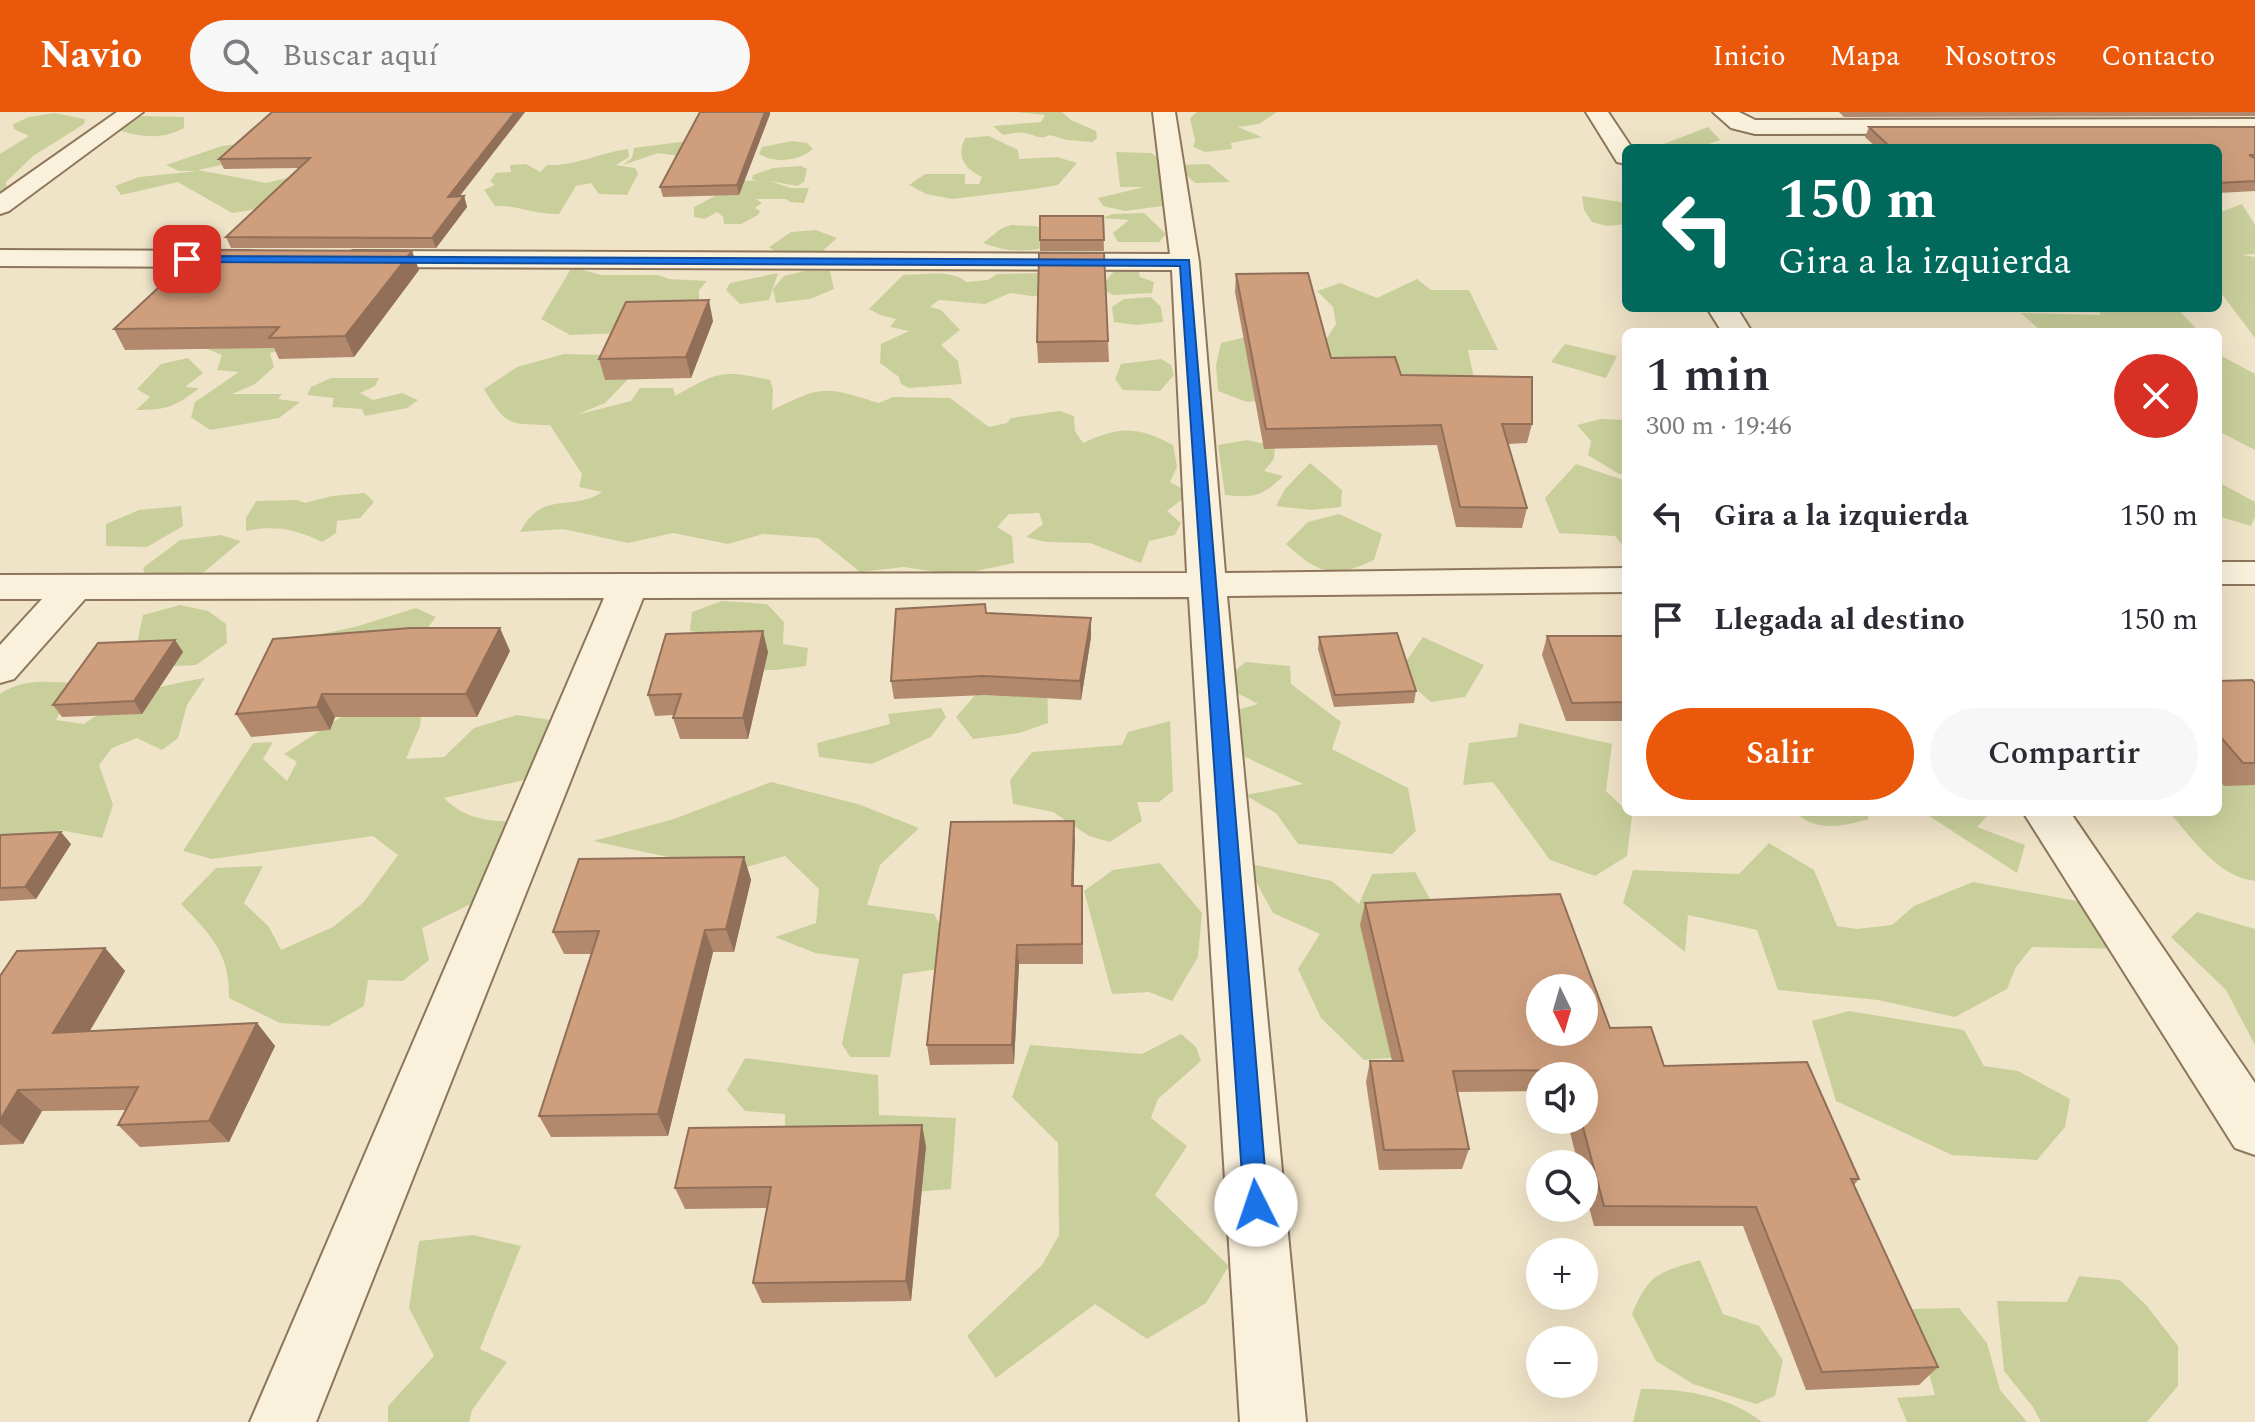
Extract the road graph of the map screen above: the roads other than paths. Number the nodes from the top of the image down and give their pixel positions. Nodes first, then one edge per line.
1 (132, 112) edge
2 (1164, 112) edge
3 (1597, 112) edge
4 (1724, 112) edge
5 (2255, 126) edge
6 (1622, 151) edge
7 (0, 206) edge
8 (0, 258) edge
9 (269, 259) edge
10 (332, 259) edge
11 (1185, 262) junction
12 (2222, 573) edge
13 (2255, 573) edge
14 (1622, 580) edge
15 (1207, 585) junction
16 (0, 587) edge
17 (628, 587) junction
18 (73, 588) junction
19 (0, 670) edge
20 (2049, 816) edge
21 (2255, 1130) edge
22 (283, 1422) edge
23 (1273, 1422) edge

1 - 7 street
2 - 11 street
3 - 6 street
4 - 5 street
8 - 9 street
10 - 11 street
11 - 15 street
12 - 13 street
14 - 15 street
15 - 17 street
15 - 23 street
16 - 18 street
17 - 18 street
17 - 22 street
18 - 19 street
20 - 21 street

